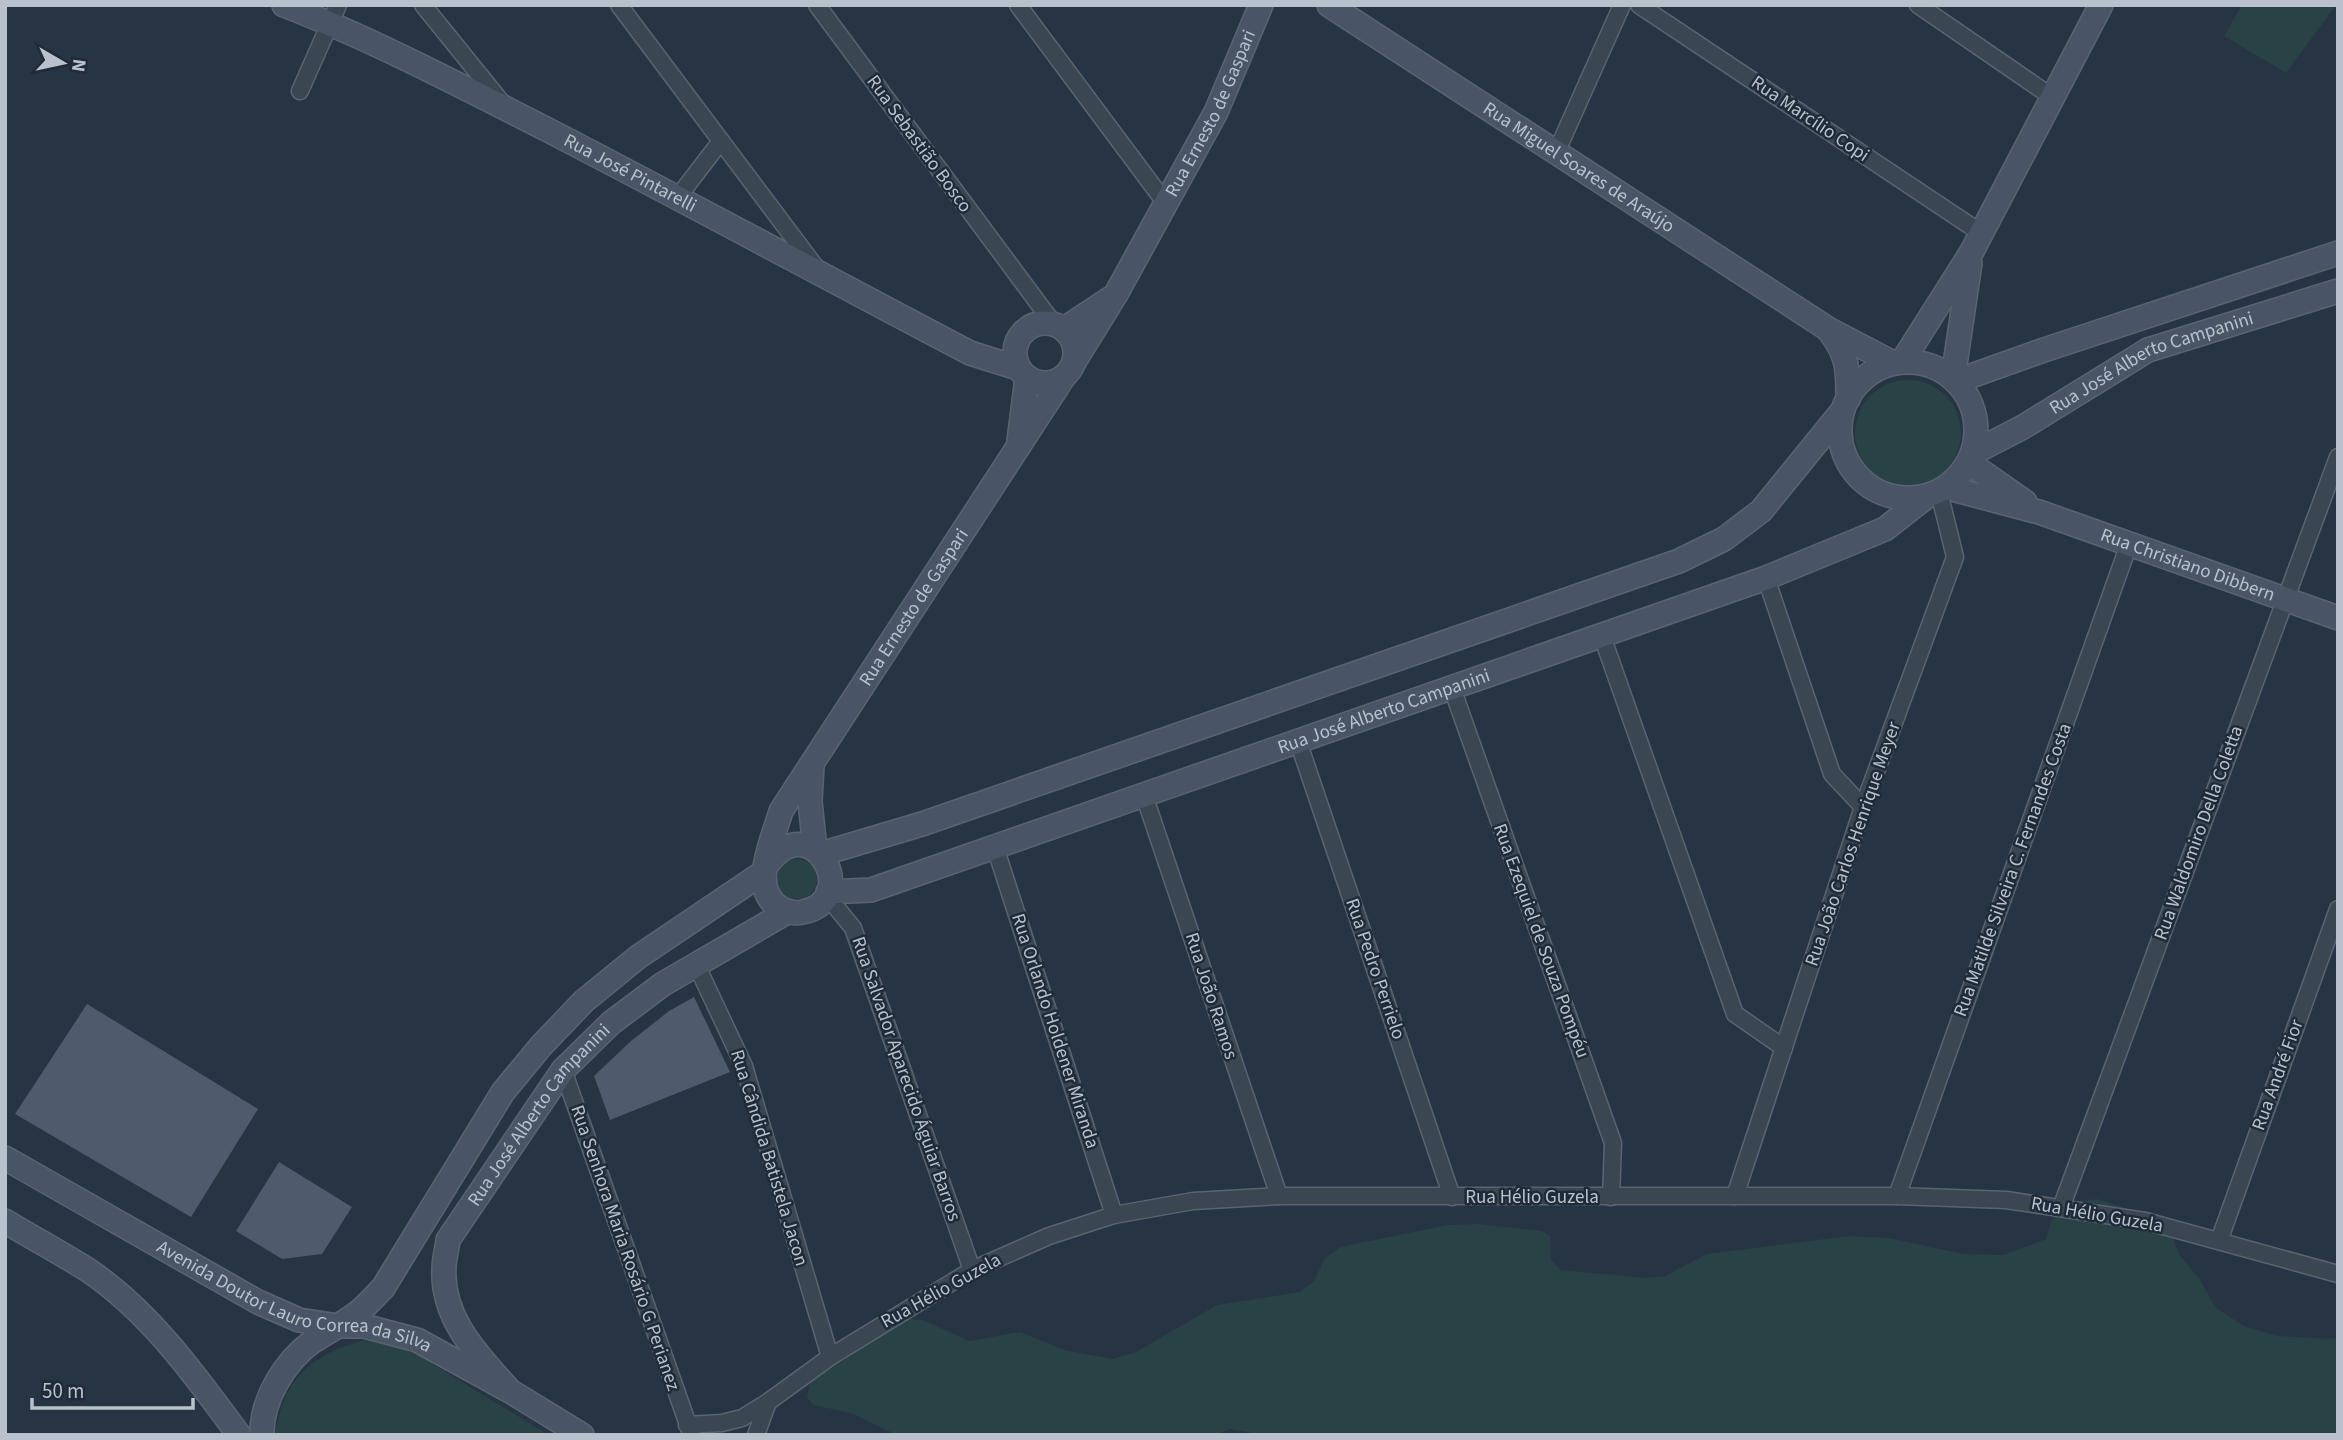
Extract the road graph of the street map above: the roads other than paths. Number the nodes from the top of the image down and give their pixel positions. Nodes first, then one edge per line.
1 (284, 5) edge
2 (423, 5) edge
3 (619, 5) edge
4 (817, 5) edge
5 (1018, 5) edge
6 (1261, 5) edge
7 (1329, 5) edge
8 (1622, 5) edge
9 (1639, 5) edge
10 (1918, 5) edge
11 (2101, 5) edge
12 (334, 14) edge
13 (300, 91) dead end
14 (2052, 97) junction
15 (508, 110) junction
16 (721, 141) junction
17 (1556, 153) junction
18 (678, 197) junction
19 (1167, 205) junction
20 (1976, 243) junction
21 (2338, 253) edge
22 (822, 275) junction
23 (2338, 291) edge
24 (1116, 294) junction
25 (1051, 325) junction
26 (1828, 329) junction
27 (1897, 363) junction
28 (1020, 364) junction
29 (1069, 370) junction
30 (1955, 380) junction
31 (1845, 404) junction
32 (1018, 449) junction
33 (2338, 457) edge
34 (1971, 458) junction
35 (1937, 492) junction
36 (2039, 512) junction
37 (2129, 544) junction
38 (1766, 578) junction
39 (2285, 600) junction
40 (2338, 618) edge
41 (1602, 636) junction
42 (1452, 688) junction
43 (1298, 741) junction
44 (812, 763) junction
45 (1144, 795) junction
46 (1863, 807) junction
47 (995, 847) junction
48 (818, 852) junction
49 (765, 869) junction
50 (827, 894) junction
51 (2338, 909) edge
52 (788, 912) junction
53 (696, 964) junction
54 (1784, 1048) junction
55 (563, 1070) junction
56 (5, 1158) edge
57 (1279, 1196) junction
58 (1452, 1196) junction
59 (1611, 1196) junction
60 (1735, 1196) junction
61 (1897, 1196) junction
62 (2060, 1208) junction
63 (1114, 1215) junction
64 (5, 1221) edge
65 (2219, 1241) junction
66 (972, 1270) junction
67 (2338, 1274) edge
68 (338, 1326) junction
69 (830, 1357) junction
70 (510, 1391) junction
71 (768, 1402) junction
72 (689, 1430) edge
73 (239, 1435) edge
74 (262, 1435) edge
75 (582, 1435) edge
76 (756, 1435) edge

1 - 12 street, Rua José Pintarelli
2 - 15 street
3 - 16 street
4 - 25 street, Rua Sebastião Bosco
5 - 19 street
6 - 19 street, Rua Ernesto de Gaspari
7 - 17 street, Rua Miguel Soares de Araújo
8 - 17 street
9 - 20 street, Rua Marcílio Copi
10 - 14 street
11 - 14 street
12 - 13 street
12 - 15 street, Rua José Pintarelli
14 - 20 street
15 - 18 street, Rua José Pintarelli
16 - 18 street
16 - 22 street
17 - 26 street, Rua Miguel Soares de Araújo
18 - 22 street, Rua José Pintarelli
19 - 24 street, Rua Ernesto de Gaspari
20 - 27 street
20 - 30 street
21 - 30 street, Rua José Alberto Campanini
22 - 28 street, Rua José Pintarelli
23 - 34 street, Rua José Alberto Campanini
24 - 25 street, Rua Ernesto de Gaspari
24 - 29 street, Rua Ernesto de Gaspari
25 - 28 street
25 - 29 street
26 - 27 street, Rua Miguel Soares de Araújo
26 - 31 street, Rua Miguel Soares de Araújo
27 - 30 street
27 - 31 street
28 - 29 street
28 - 32 street, Rua Ernesto de Gaspari
29 - 32 street, Rua Ernesto de Gaspari
30 - 34 street
31 - 35 street
31 - 48 street
32 - 44 street, Rua Ernesto de Gaspari
33 - 39 street, Rua Waldomiro Della Coletta
34 - 35 street
34 - 36 street, Rua Christiano Dibbern
35 - 36 street, Rua Christiano Dibbern
35 - 38 street, Rua José Alberto Campanini
35 - 46 street, Rua João Carlos Henrique Meyer
36 - 37 street, Rua Christiano Dibbern
37 - 39 street, Rua Christiano Dibbern
37 - 61 street, Rua Matilde Silveira C. Fernandes Costa
38 - 41 street, Rua José Alberto Campanini
38 - 46 street
39 - 40 street, Rua Christiano Dibbern
39 - 62 street, Rua Waldomiro Della Coletta
41 - 42 street, Rua José Alberto Campanini
41 - 54 street
42 - 43 street, Rua José Alberto Campanini
42 - 59 street, Rua Ezequiel de Souza Pompéu
43 - 45 street, Rua José Alberto Campanini
43 - 58 street, Rua Pedro Perrielo
44 - 48 street
44 - 49 street, Rua Ernesto de Gaspari
45 - 47 street, Rua José Alberto Campanini
45 - 57 street, Rua João Ramos
46 - 54 street, Rua João Carlos Henrique Meyer
47 - 50 street, Rua José Alberto Campanini
47 - 63 street, Rua Orlando Holdener Miranda
48 - 49 street
48 - 50 street
49 - 52 street
49 - 68 street, Rua José Alberto Campanini
50 - 52 street
50 - 66 street, Rua Salvador Aparecido Águiar Barros
51 - 65 street, Rua André Fior
52 - 53 street, Rua José Alberto Campanini
53 - 55 street, Rua José Alberto Campanini
53 - 69 street, Rua Cândida Batistela Jacon
54 - 60 street, Rua João Carlos Henrique Meyer
55 - 70 street, Rua José Alberto Campanini
55 - 72 street, Rua Senhora Maria Rosário G Perianez
56 - 68 street, Avenida Doutor Lauro Correa da Silva
57 - 58 street, Rua Hélio Guzela
57 - 63 street, Rua Hélio Guzela
58 - 59 street, Rua Hélio Guzela
59 - 60 street, Rua Hélio Guzela
60 - 61 street, Rua Hélio Guzela
61 - 62 street, Rua Hélio Guzela
62 - 65 street, Rua Hélio Guzela
63 - 66 street, Rua Hélio Guzela
64 - 73 street
65 - 67 street, Rua Hélio Guzela
66 - 69 street, Rua Hélio Guzela
68 - 70 street, Avenida Doutor Lauro Correa da Silva
68 - 74 street, Rua José Alberto Campanini
69 - 71 street, Rua Hélio Guzela
70 - 75 street, Avenida Doutor Lauro Correa da Silva
71 - 72 street, Rua Hélio Guzela
71 - 76 street

